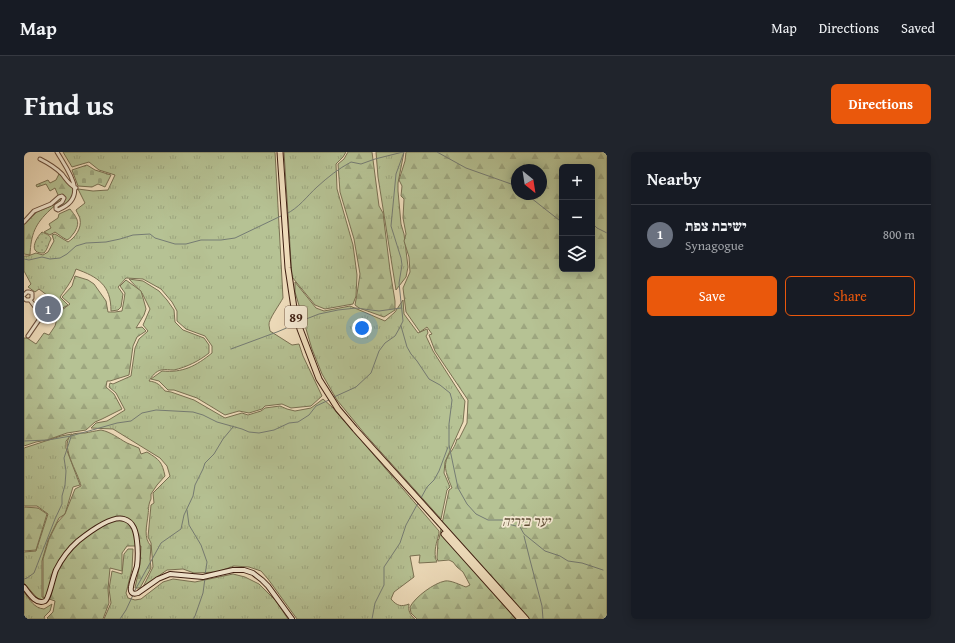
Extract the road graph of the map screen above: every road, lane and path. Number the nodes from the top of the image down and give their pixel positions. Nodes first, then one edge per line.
1 (57, 152) edge
2 (280, 152) edge
3 (40, 159) dead end
4 (76, 188) junction
5 (24, 222) edge
6 (24, 295) edge
7 (30, 300) junction
8 (28, 336) dead end
9 (380, 458) junction
10 (24, 587) edge
11 (292, 619) edge
12 (520, 619) edge
13 (526, 619) edge

1 - 4 street
2 - 9 highway, 89
3 - 4 street
4 - 5 street
6 - 7 street
6 - 7 street
7 - 8 street
9 - 12 highway, 89
9 - 13 highway, 89
10 - 11 main road

